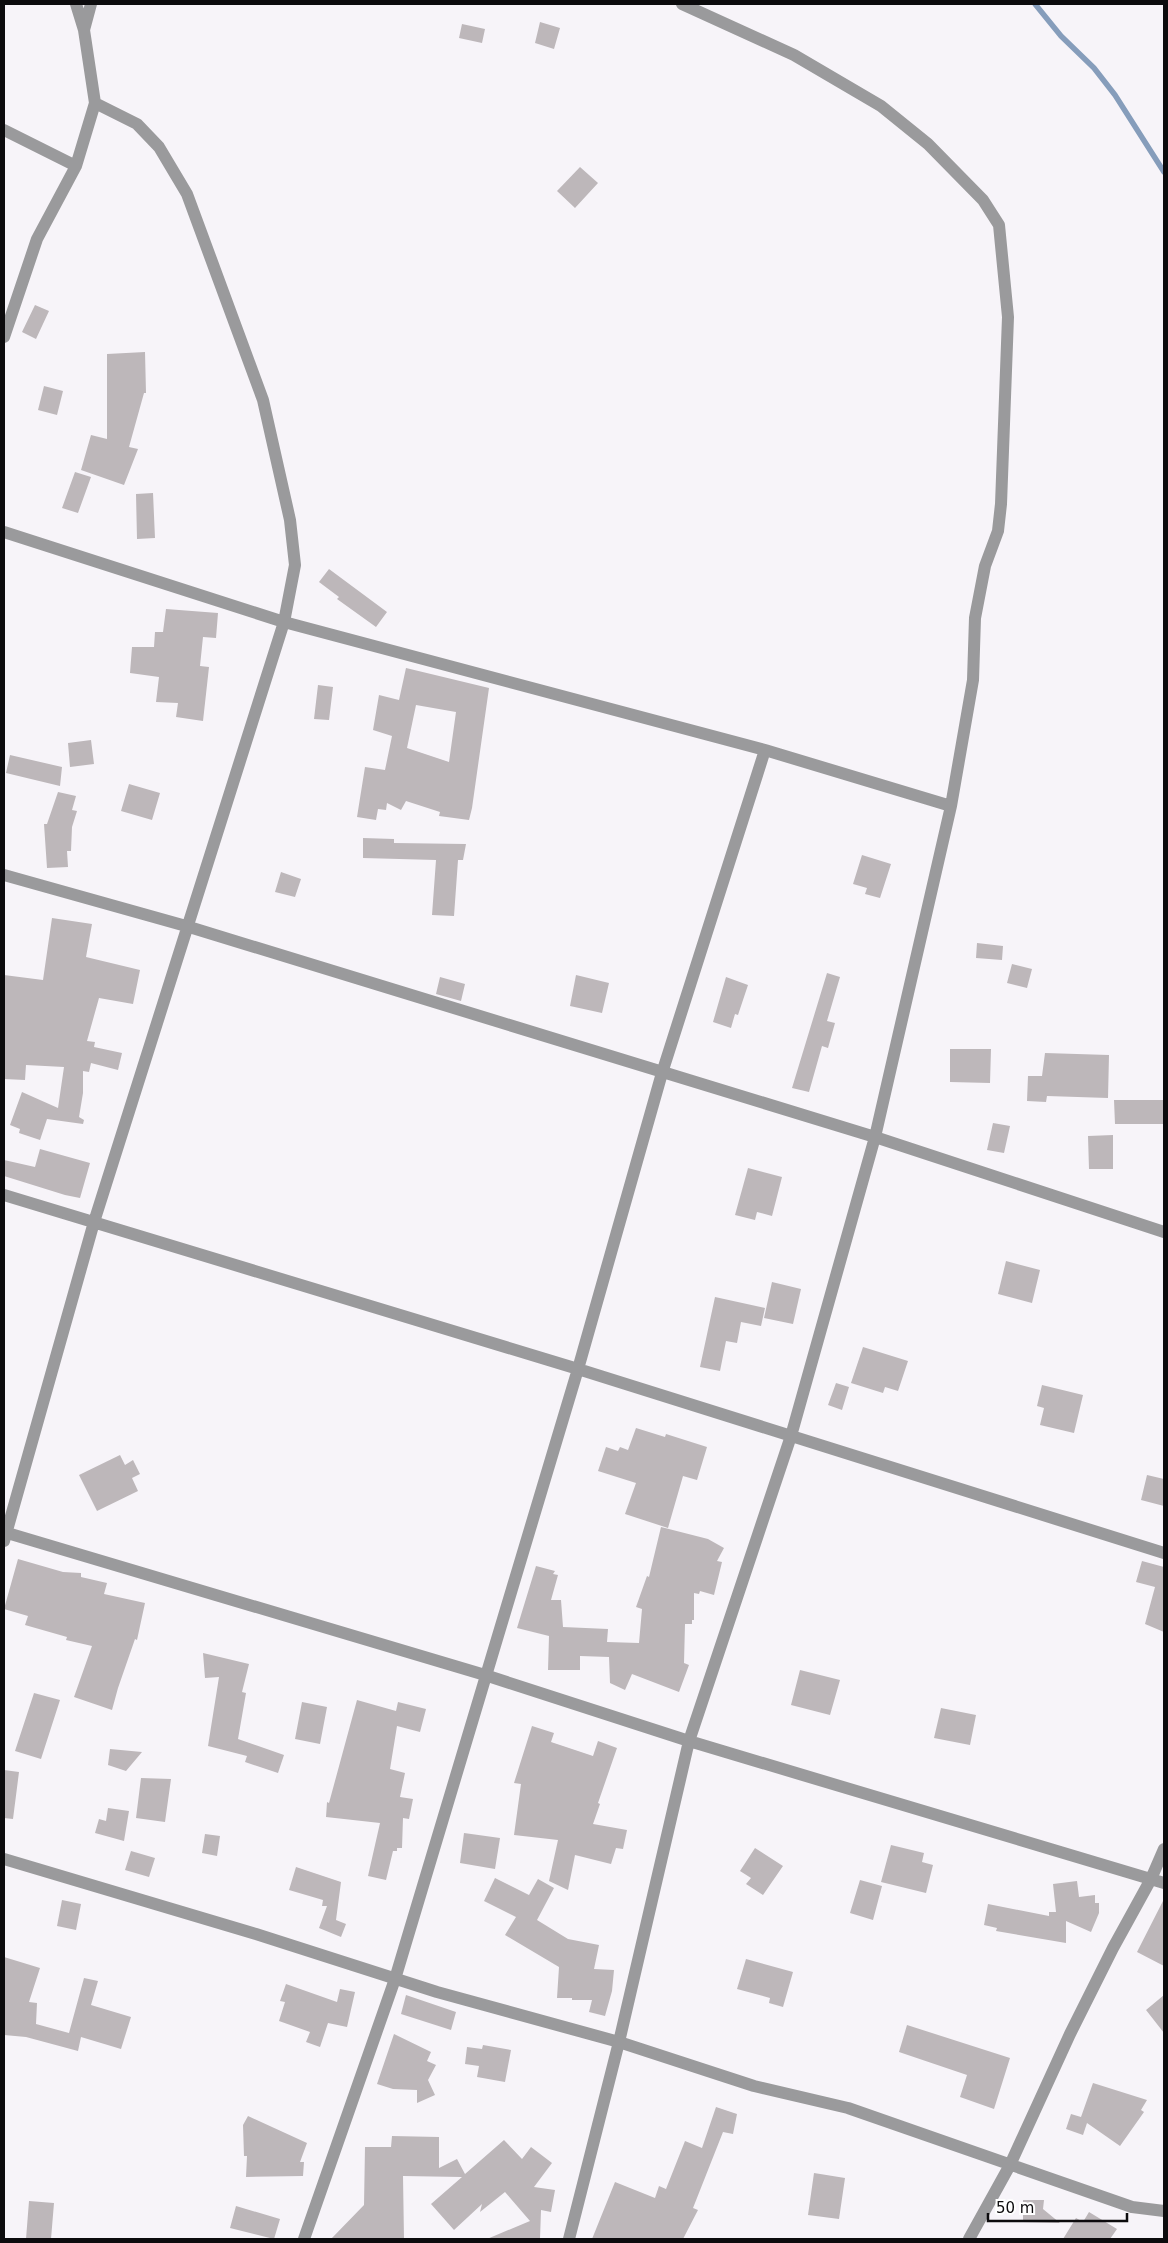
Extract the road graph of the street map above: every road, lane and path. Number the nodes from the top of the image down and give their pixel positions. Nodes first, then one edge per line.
1 (76, 4) edge
2 (91, 4) edge
3 (682, 4) edge
4 (84, 30) junction
5 (95, 103) junction
6 (4, 130) edge
7 (76, 166) junction
8 (4, 337) edge
9 (4, 532) edge
10 (284, 622) junction
11 (765, 750) junction
12 (951, 806) junction
13 (4, 875) edge
14 (186, 926) junction
15 (662, 1073) junction
16 (875, 1137) junction
17 (4, 1195) edge
18 (94, 1222) junction
19 (1164, 1232) edge
20 (578, 1368) junction
21 (791, 1436) junction
22 (5, 1535) edge
23 (1164, 1553) edge
24 (486, 1675) junction
25 (689, 1741) junction
26 (1164, 1849) edge
27 (4, 1859) edge
28 (1151, 1879) junction
29 (1164, 1883) edge
30 (395, 1979) junction
31 (619, 2042) junction
32 (1010, 2165) junction
33 (1164, 2210) edge
34 (304, 2239) edge
35 (569, 2239) edge
36 (969, 2239) edge

1 - 4 street
2 - 4 street
3 - 12 street
4 - 5 street
5 - 7 street
5 - 10 street
6 - 7 street
7 - 8 street
9 - 10 street
10 - 11 street
10 - 14 street
11 - 12 street
11 - 15 street
12 - 16 street
13 - 14 street
14 - 15 street
14 - 18 street
15 - 16 street
15 - 20 street
16 - 19 street
16 - 21 street
17 - 18 street
18 - 20 street
18 - 22 street
20 - 21 street
20 - 24 street
21 - 23 street
21 - 25 street
22 - 24 street
24 - 25 street
24 - 30 street
25 - 28 street
25 - 31 street
26 - 28 street
27 - 30 street
28 - 29 street
28 - 32 street
30 - 31 street
30 - 34 street
31 - 32 street
31 - 35 street
32 - 33 street
32 - 36 street

